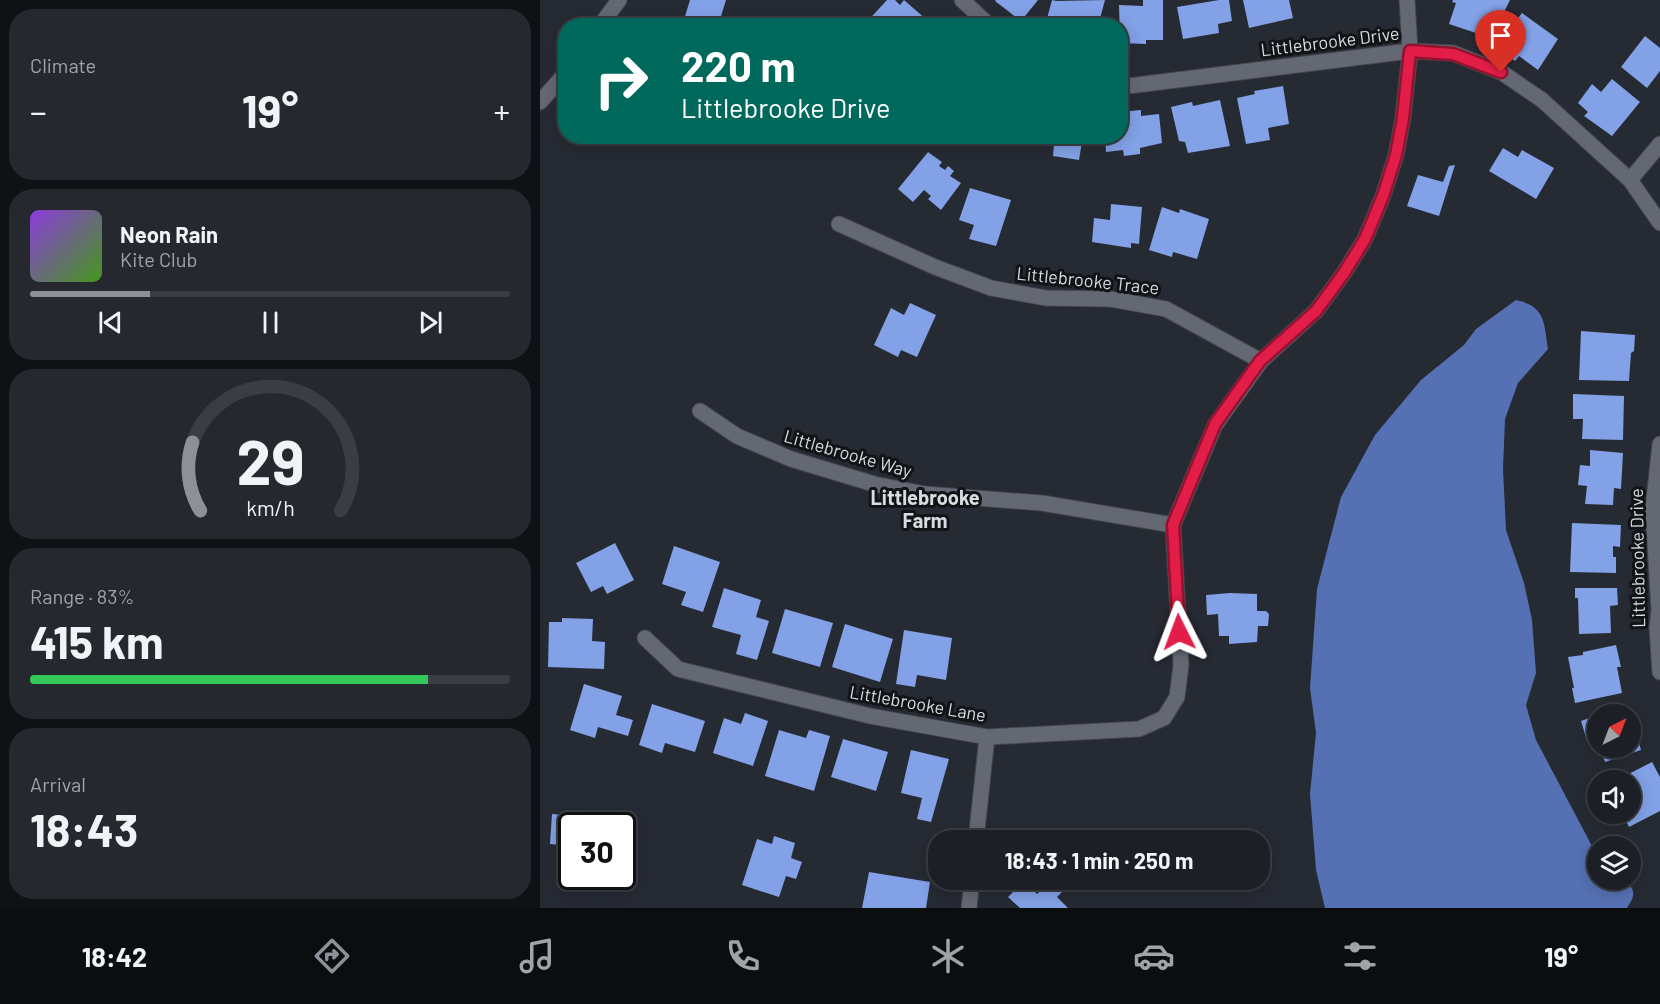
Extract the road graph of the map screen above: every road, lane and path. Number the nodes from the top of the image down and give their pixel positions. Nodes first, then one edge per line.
1 (619, 0) edge
2 (962, 0) edge
3 (1407, 0) edge
4 (606, 18) edge
5 (981, 18) edge
6 (1410, 51) junction
7 (558, 82) edge
8 (1128, 86) edge
9 (540, 102) edge
10 (1660, 144) edge
11 (1630, 180) junction
12 (1660, 223) edge
13 (839, 224) dead end
14 (1260, 361) junction
15 (700, 411) dead end
16 (1660, 444) edge
17 (1173, 525) junction
18 (1659, 610) edge
19 (645, 638) dead end
20 (1660, 672) edge
21 (987, 737) junction
22 (977, 830) edge
23 (971, 890) edge
24 (969, 908) edge

1 - 4 street
2 - 5 street
3 - 6 street
6 - 8 street, Littlebrooke Drive
6 - 11 street, Littlebrooke Drive
6 - 14 street
7 - 9 street
10 - 11 street
11 - 12 street, Littlebrooke Drive
13 - 14 street, Littlebrooke Trace
14 - 17 street
15 - 17 street, Littlebrooke Way
16 - 18 street, Littlebrooke Drive
17 - 21 street, Littlebrooke Lane
18 - 20 street, Littlebrooke Drive
19 - 21 street, Littlebrooke Lane
21 - 22 street
23 - 24 street

